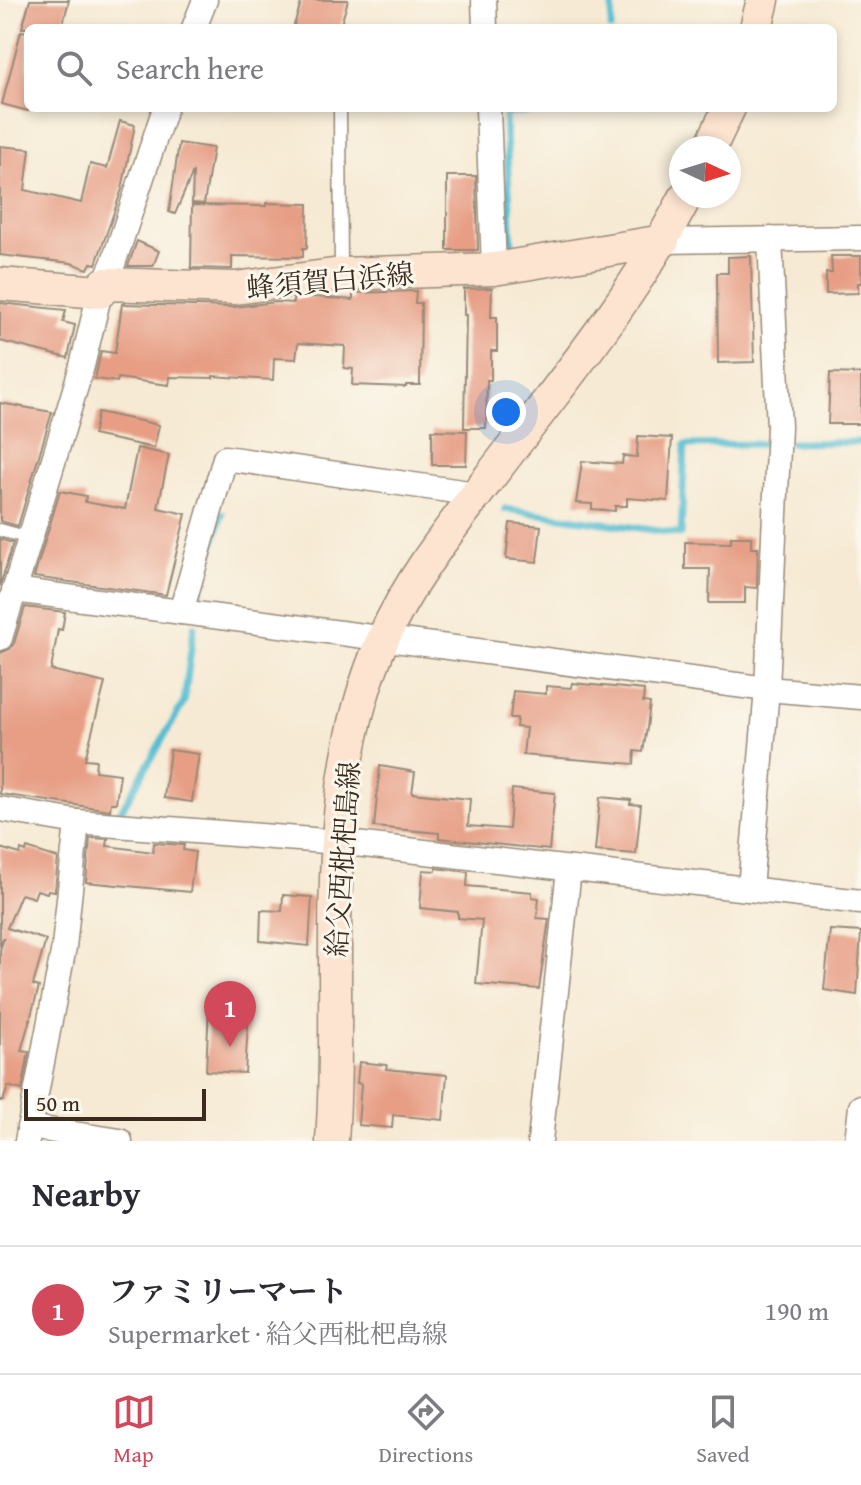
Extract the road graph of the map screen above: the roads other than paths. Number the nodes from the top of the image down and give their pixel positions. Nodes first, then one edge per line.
1 (205, 0) edge
2 (484, 0) edge
3 (763, 0) edge
4 (196, 24) edge
5 (485, 24) edge
6 (757, 24) edge
7 (164, 112) edge
8 (340, 112) edge
9 (488, 112) edge
10 (727, 112) edge
11 (716, 136) edge
12 (680, 208) edge
13 (861, 238) edge
14 (770, 239) junction
15 (663, 241) junction
16 (494, 269) junction
17 (341, 274) junction
18 (0, 284) edge
19 (102, 288) junction
20 (476, 494) junction
21 (0, 530) edge
22 (29, 538) junction
23 (14, 590) junction
24 (181, 612) junction
25 (0, 638) edge
26 (383, 638) junction
27 (767, 689) junction
28 (861, 697) edge
29 (0, 809) edge
30 (77, 822) junction
31 (338, 842) junction
32 (569, 869) junction
33 (750, 889) junction
34 (861, 902) edge
35 (861, 1107) edge
36 (28, 1134) edge
37 (120, 1141) edge
38 (332, 1141) edge
39 (540, 1141) edge
40 (857, 1141) edge

1 - 4 street
2 - 5 street
3 - 6 main road
7 - 19 street
8 - 17 lane
9 - 16 street
10 - 11 main road
12 - 15 main road, 給父西枇杷島線
13 - 14 street
14 - 15 street
14 - 27 street
15 - 16 main road, 蜂須賀白浜線
15 - 20 main road, 給父西枇杷島線
16 - 17 main road, 蜂須賀白浜線
17 - 19 main road, 蜂須賀白浜線
18 - 19 main road, 蜂須賀白浜線
19 - 22 street
20 - 24 street
20 - 26 main road, 給父西枇杷島線
21 - 22 lane
22 - 23 street
23 - 24 street
23 - 25 street
24 - 26 street
26 - 27 street
26 - 31 main road, 給父西枇杷島線
27 - 28 street
27 - 33 street
29 - 30 street
30 - 31 street
30 - 36 street
31 - 32 street
31 - 38 main road, 給父西枇杷島線
32 - 33 street
32 - 39 street
33 - 34 street
35 - 40 street
36 - 37 street

